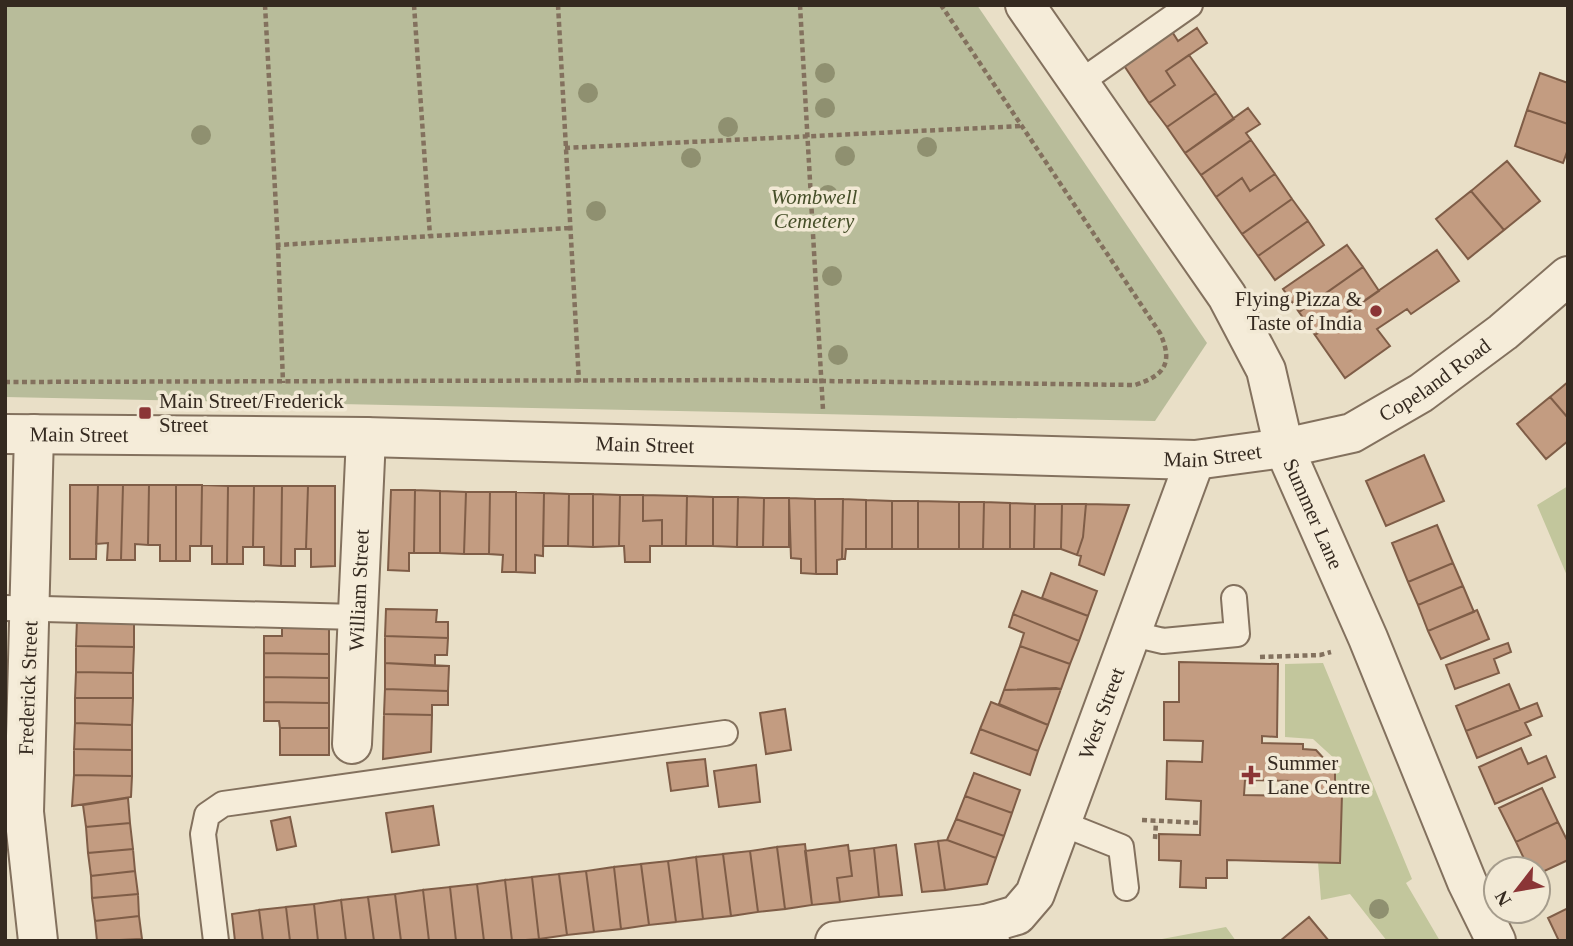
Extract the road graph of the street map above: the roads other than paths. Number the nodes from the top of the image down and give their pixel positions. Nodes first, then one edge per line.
1 (1025, 5) edge
2 (1190, 5) edge
3 (1079, 83) junction
4 (1568, 276) edge
5 (20, 434) edge
6 (366, 437) junction
7 (1284, 448) junction
8 (1195, 460) junction
9 (1234, 598) dead end
10 (18, 608) edge
11 (357, 617) junction
12 (1129, 633) junction
13 (725, 733) dead end
14 (352, 744) dead end
15 (1061, 823) junction
16 (1126, 888) dead end
17 (988, 932) edge
18 (38, 941) edge
19 (216, 941) edge
20 (835, 941) edge
21 (1496, 941) edge

1 - 3 street, Summer Lane
2 - 3 lane
3 - 7 street, Summer Lane
4 - 7 street, Copeland Road
5 - 6 street, Main Street
5 - 10 street, Frederick Street
6 - 8 street, Main Street
6 - 11 street, William Street
7 - 8 street, Main Street
7 - 21 street, Summer Lane
8 - 12 street, West Street
9 - 12 lane
10 - 11 lane
10 - 18 street, Frederick Street
11 - 14 street, William Street
12 - 15 street, West Street
13 - 19 lane
15 - 16 lane
15 - 17 street, West Street
17 - 20 street, West Street

